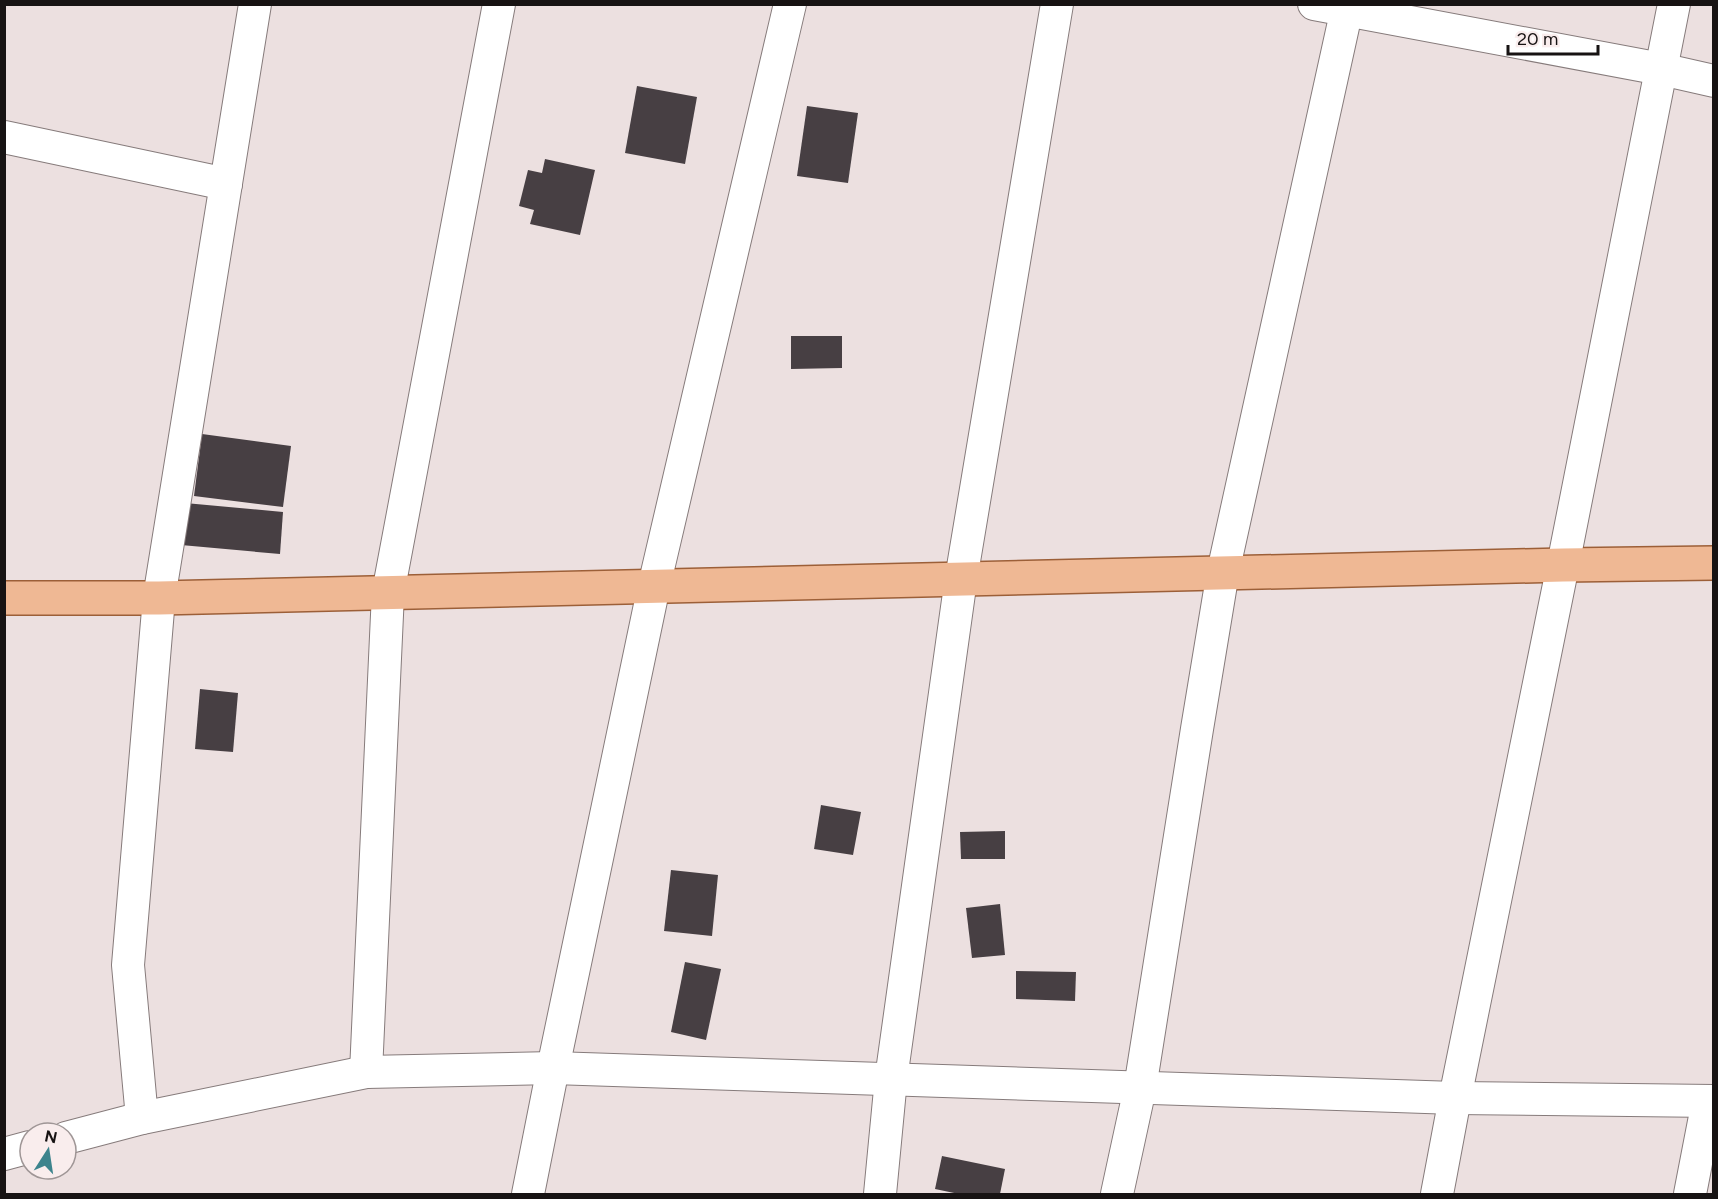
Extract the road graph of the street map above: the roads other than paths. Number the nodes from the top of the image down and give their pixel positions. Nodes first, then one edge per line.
1 (255, 4) edge
2 (499, 4) edge
3 (790, 4) edge
4 (1058, 4) edge
5 (1314, 4) edge
6 (1674, 4) edge
7 (1347, 8) edge
8 (1661, 69) junction
9 (1713, 81) edge
10 (4, 137) edge
11 (226, 184) junction
12 (1713, 564) edge
13 (1563, 565) junction
14 (1223, 572) junction
15 (961, 579) junction
16 (654, 586) junction
17 (388, 593) junction
18 (4, 598) edge
19 (159, 598) junction
20 (553, 1068) junction
21 (366, 1072) junction
22 (891, 1079) junction
23 (1140, 1088) junction
24 (1455, 1098) junction
25 (1711, 1101) edge
26 (142, 1118) junction
27 (78, 1135) edge
28 (528, 1194) edge
29 (879, 1194) edge
30 (1117, 1194) edge
31 (1437, 1194) edge
32 (1690, 1194) edge

1 - 11 street
2 - 17 street
3 - 16 street
4 - 15 street
5 - 7 street
6 - 8 street
7 - 8 street
7 - 14 street
8 - 9 street
8 - 13 street
10 - 11 street
11 - 19 street
12 - 13 main road
13 - 14 main road
13 - 24 street
14 - 15 main road
14 - 23 street
15 - 16 main road
15 - 22 street
16 - 17 main road
16 - 20 street
17 - 19 main road
17 - 21 street
18 - 19 main road
19 - 26 street
20 - 21 street
20 - 22 street
20 - 28 street
21 - 26 street
22 - 23 street
22 - 29 street
23 - 24 street
23 - 30 street
24 - 25 street
24 - 31 street
25 - 32 street
26 - 27 street

